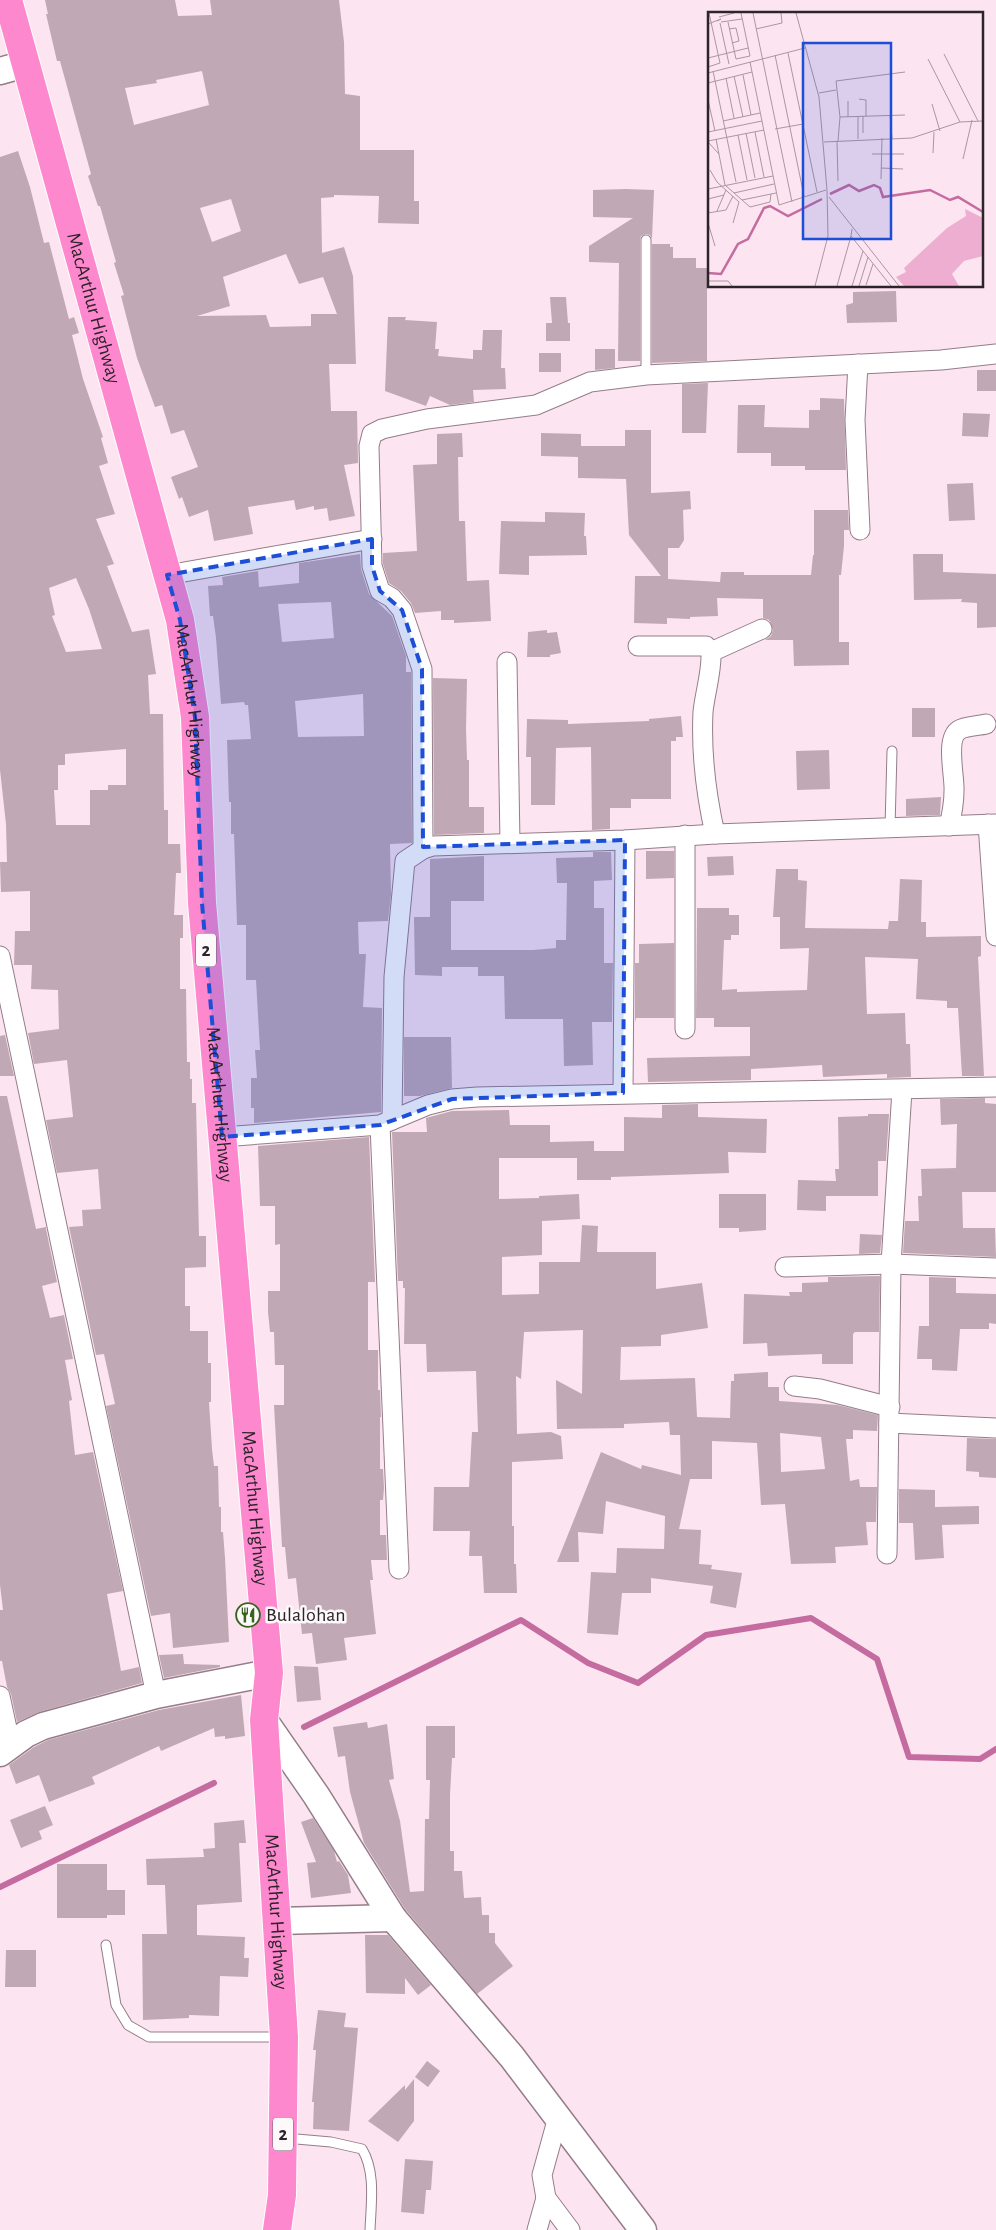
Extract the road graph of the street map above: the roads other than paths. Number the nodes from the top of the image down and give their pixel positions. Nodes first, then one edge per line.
1 (8, 0) edge
2 (12, 68) edge
3 (646, 240) dead end
4 (996, 354) edge
5 (858, 364) junction
6 (646, 375) junction
7 (860, 530) dead end
8 (372, 539) junction
9 (167, 575) junction
10 (762, 629) dead end
11 (638, 646) dead end
12 (711, 652) junction
13 (507, 662) dead end
14 (986, 724) dead end
15 (892, 750) dead end
16 (992, 824) edge
17 (949, 826) junction
18 (890, 828) junction
19 (715, 834) junction
20 (685, 835) junction
21 (625, 840) junction
22 (510, 843) junction
23 (423, 848) junction
24 (996, 936) edge
25 (0, 956) edge
26 (685, 1028) dead end
27 (996, 1087) edge
28 (902, 1090) junction
29 (622, 1093) junction
30 (386, 1122) junction
31 (222, 1137) junction
32 (891, 1264) junction
33 (785, 1267) dead end
34 (996, 1268) edge
35 (794, 1386) dead end
36 (889, 1415) junction
37 (996, 1428) edge
38 (887, 1554) dead end
39 (399, 1569) dead end
40 (269, 1673) junction
41 (156, 1695) junction
42 (0, 1696) edge
43 (264, 1720) junction
44 (5, 1750) edge
45 (393, 1918) junction
46 (278, 1921) junction
47 (106, 1946) dead end
48 (284, 2037) junction
49 (558, 2117) junction
50 (283, 2138) junction
51 (546, 2198) junction
52 (277, 2230) edge
53 (370, 2230) edge
54 (537, 2230) edge
55 (570, 2230) edge
56 (643, 2230) edge

1 - 2 highway, MacArthur Highway / 2
2 - 9 highway, MacArthur Highway / 2
3 - 6 lane
4 - 5 street
5 - 6 street
5 - 7 street
6 - 8 street
8 - 9 street
8 - 23 street
9 - 31 highway, MacArthur Highway / 2
10 - 12 street
11 - 12 street
12 - 19 street
13 - 22 street
14 - 17 street
15 - 18 lane
16 - 17 street
16 - 24 street
17 - 18 street
18 - 19 street
19 - 20 street
20 - 21 street
20 - 26 street
21 - 22 street
21 - 29 street
22 - 23 street
23 - 30 street
25 - 41 street
27 - 28 street
28 - 29 street
28 - 32 street
29 - 30 street
30 - 31 street
30 - 39 street
31 - 40 highway, MacArthur Highway / 2
32 - 33 street
32 - 34 street
32 - 36 street
35 - 36 street
36 - 37 street
36 - 38 street
40 - 41 street
40 - 43 highway, MacArthur Highway / 2
41 - 44 street
42 - 44 street
43 - 45 street
43 - 46 highway, MacArthur Highway / 2
45 - 46 street
45 - 49 street
46 - 48 highway, MacArthur Highway / 2
47 - 48 lane
48 - 50 highway, MacArthur Highway / 2
49 - 51 street
49 - 56 street
50 - 52 highway, MacArthur Highway / 2
50 - 53 lane
51 - 54 street
51 - 55 street

